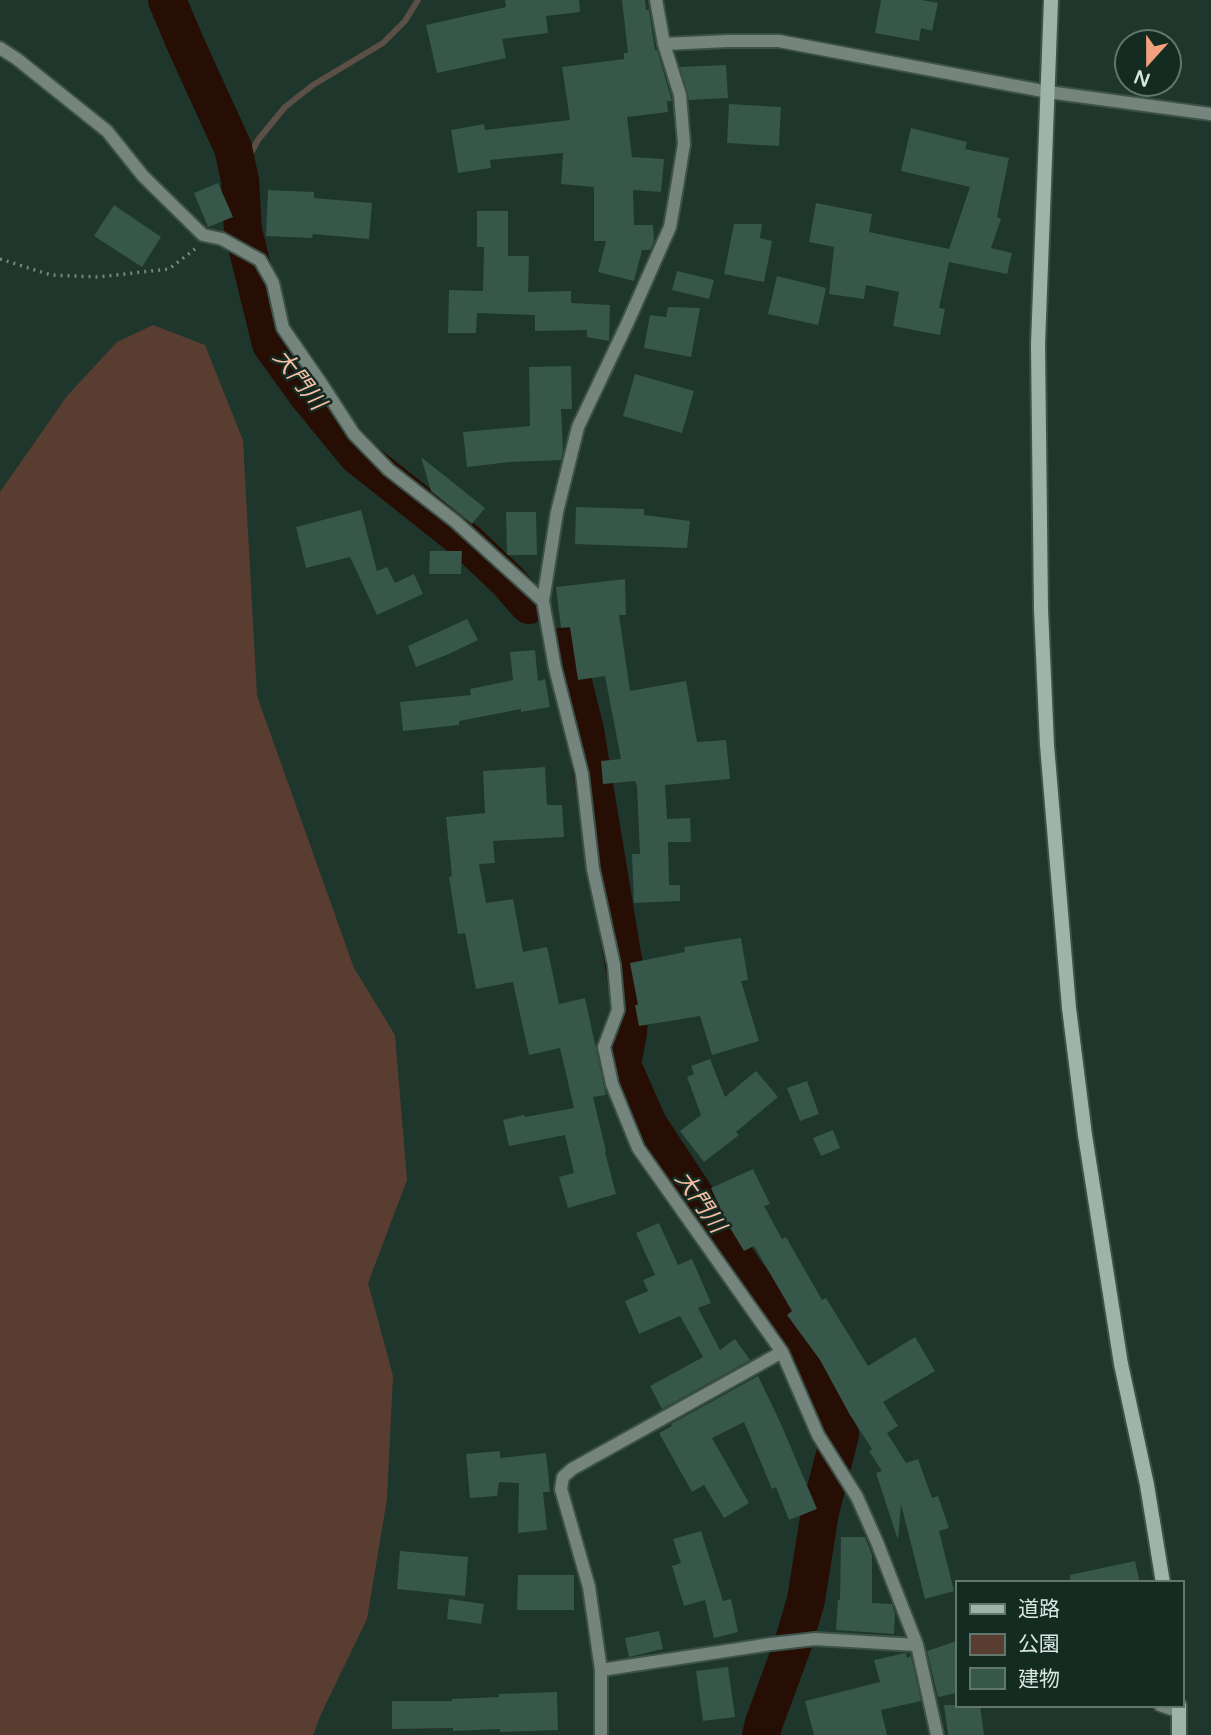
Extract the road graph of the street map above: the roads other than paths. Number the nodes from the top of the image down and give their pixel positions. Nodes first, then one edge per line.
1 (656, 0) edge
2 (1051, 0) edge
3 (664, 44) junction
4 (0, 48) edge
5 (1048, 92) junction
6 (1211, 114) edge
7 (543, 601) junction
8 (782, 1352) junction
9 (1163, 1581) edge
10 (917, 1646) junction
11 (601, 1670) junction
12 (1179, 1709) edge
13 (601, 1735) edge
14 (937, 1735) edge
15 (1179, 1735) edge

1 - 3 lane
2 - 5 street
3 - 5 lane
3 - 7 lane
4 - 7 lane
5 - 6 lane
5 - 9 street
7 - 8 lane
8 - 10 lane
8 - 11 lane
10 - 11 lane
10 - 14 lane
11 - 13 lane
12 - 15 street

